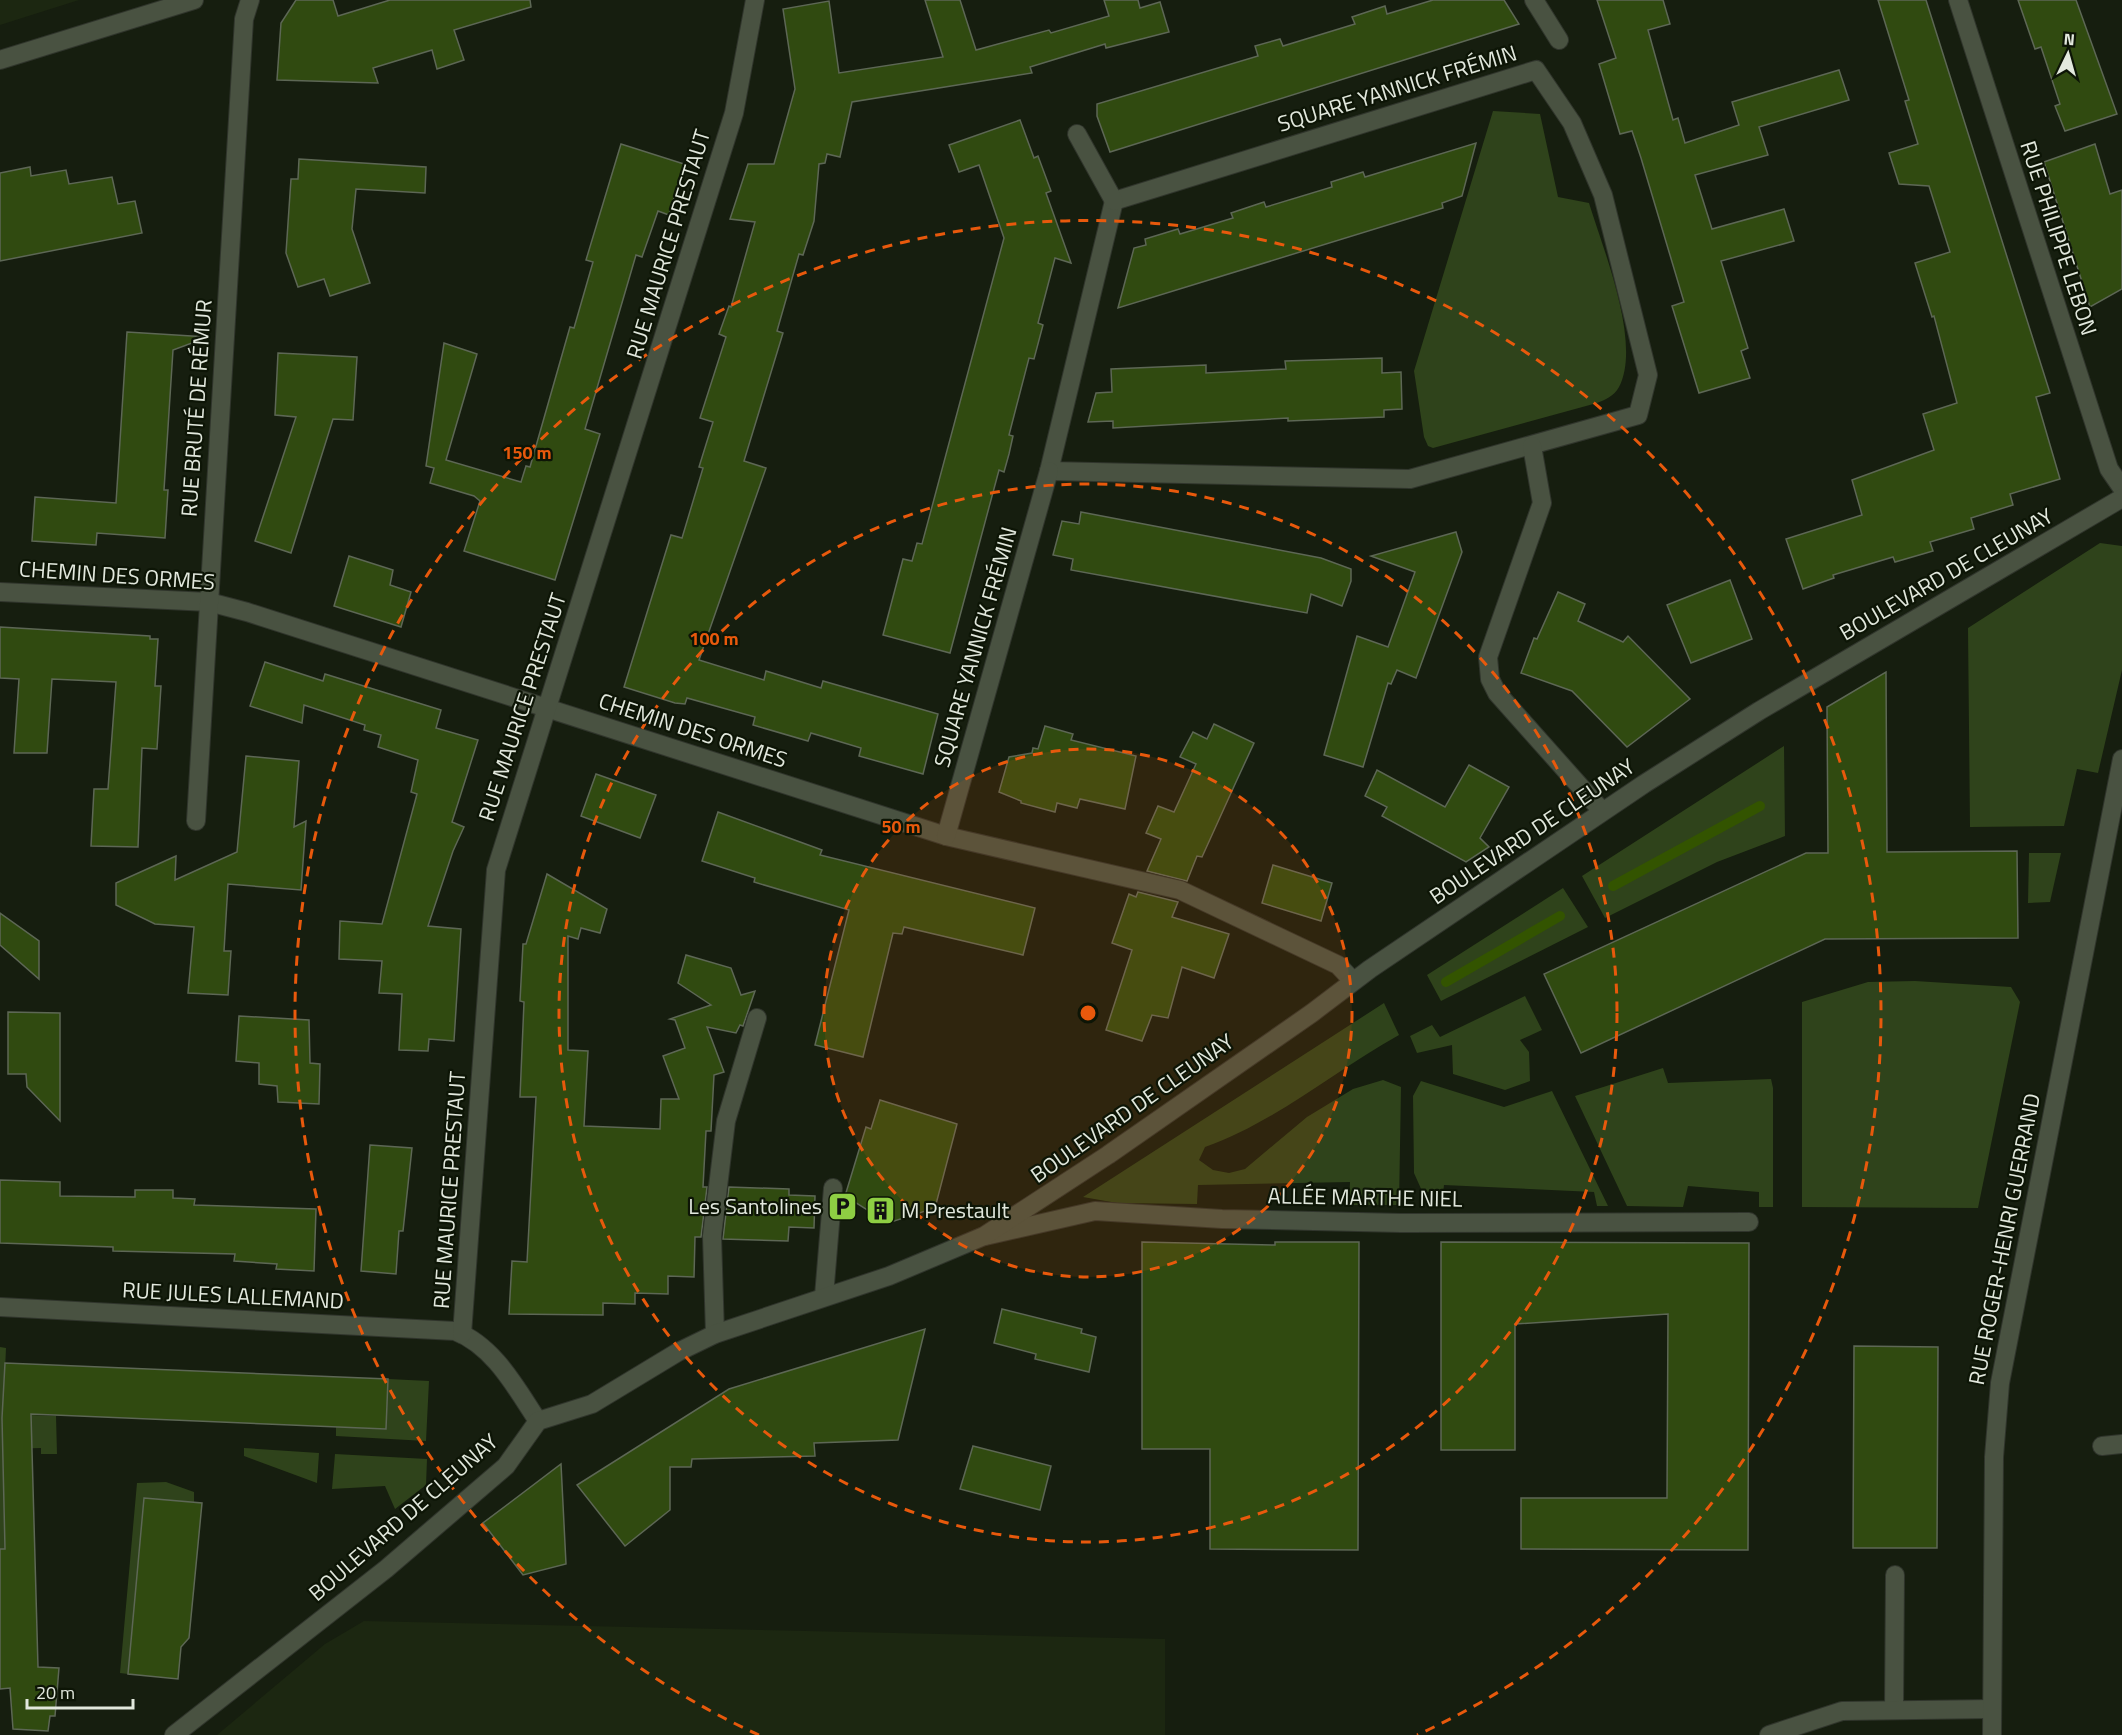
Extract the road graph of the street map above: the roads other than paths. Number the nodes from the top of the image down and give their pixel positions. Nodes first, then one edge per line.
1 (194, 0) edge
2 (250, 0) edge
3 (755, 0) edge
4 (1534, 0) edge
5 (1958, 0) edge
6 (1559, 40) dead end
7 (0, 60) edge
8 (1077, 134) dead end
9 (1114, 201) junction
10 (1532, 446) junction
11 (1049, 471) junction
12 (2122, 488) edge
13 (2122, 498) edge
14 (0, 592) edge
15 (209, 602) junction
16 (546, 709) junction
17 (2122, 759) edge
18 (1602, 811) junction
19 (196, 821) dead end
20 (946, 836) junction
21 (1353, 981) junction
22 (757, 1018) dead end
23 (833, 1188) dead end
24 (1749, 1222) dead end
25 (984, 1236) junction
26 (824, 1296) junction
27 (0, 1307) edge
28 (462, 1334) junction
29 (715, 1334) junction
30 (538, 1421) junction
31 (2122, 1444) edge
32 (2102, 1446) dead end
33 (1895, 1575) dead end
34 (1992, 1709) junction
35 (1894, 1710) junction
36 (174, 1735) edge
37 (1769, 1735) edge
38 (1992, 1735) edge

1 - 7 street
2 - 15 street, RUE BRUTÉ DE RÉMUR
3 - 16 street, RUE MAURICE PRESTAUT
4 - 6 street
5 - 12 street, RUE PHILIPPE LEBON
8 - 9 street
9 - 10 street, SQUARE YANNICK FRÉMIN
9 - 11 street, SQUARE YANNICK FRÉMIN
10 - 11 street, SQUARE YANNICK FRÉMIN
10 - 18 street
11 - 20 street, SQUARE YANNICK FRÉMIN
13 - 18 street, BOULEVARD DE CLEUNAY
14 - 15 street, CHEMIN DES ORMES
15 - 16 street, CHEMIN DES ORMES
15 - 19 street, RUE BRUTÉ DE RÉMUR
16 - 20 street, CHEMIN DES ORMES
16 - 28 street, RUE MAURICE PRESTAUT
17 - 34 street, RUE ROGER-HENRI GUERRAND
18 - 21 street, BOULEVARD DE CLEUNAY
20 - 21 street, CHEMIN DES ORMES
21 - 25 street, BOULEVARD DE CLEUNAY
22 - 29 street
23 - 26 street
24 - 25 street, ALLÉE MARTHE NIEL
25 - 26 street, BOULEVARD DE CLEUNAY
26 - 29 street, BOULEVARD DE CLEUNAY
27 - 28 street, RUE JULES LALLEMAND
28 - 30 street, RUE MAURICE PRESTAUT
29 - 30 street, BOULEVARD DE CLEUNAY
30 - 36 street, BOULEVARD DE CLEUNAY
31 - 32 street
33 - 35 street
34 - 35 street
34 - 38 street, RUE ROGER-HENRI GUERRAND
35 - 37 street

